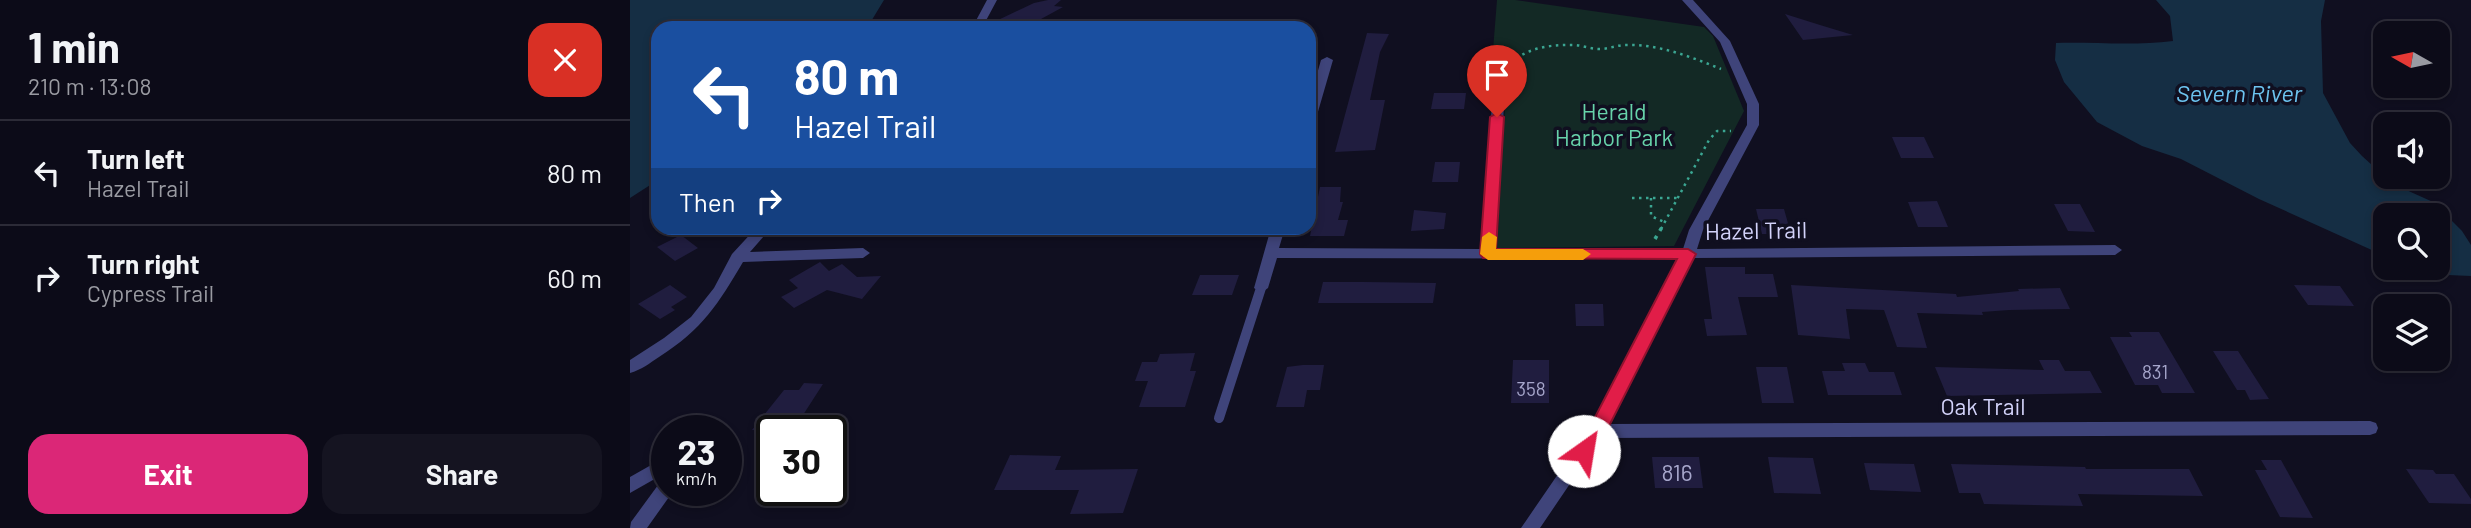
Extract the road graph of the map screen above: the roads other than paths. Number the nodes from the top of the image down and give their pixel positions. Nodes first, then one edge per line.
1 (992, 0) edge
2 (1686, 0) edge
3 (981, 21) edge
4 (1327, 60) dead end
5 (1499, 90) road end
6 (1316, 98) edge
7 (757, 235) edge
8 (1276, 235) edge
9 (2115, 250) dead end
10 (863, 253) dead end
11 (1271, 253) junction
12 (1488, 254) junction
13 (1688, 254) junction
14 (737, 257) junction
15 (1261, 288) joint
16 (630, 368) edge
17 (1219, 418) dead end
18 (2370, 428) dead end
19 (1597, 430) junction
20 (651, 473) edge
21 (630, 486) edge
22 (653, 506) edge
23 (637, 528) edge
24 (1530, 528) edge

1 - 3 street
2 - 13 street
4 - 6 street
5 - 12 street
7 - 14 street
8 - 11 street
9 - 13 street, Hazel Trail
10 - 14 street
11 - 12 street, Hazel Trail
11 - 15 street
12 - 13 street, Hazel Trail
13 - 19 street
14 - 16 street
15 - 17 lane
18 - 19 street, Oak Trail
19 - 24 street
20 - 21 street
22 - 23 street

